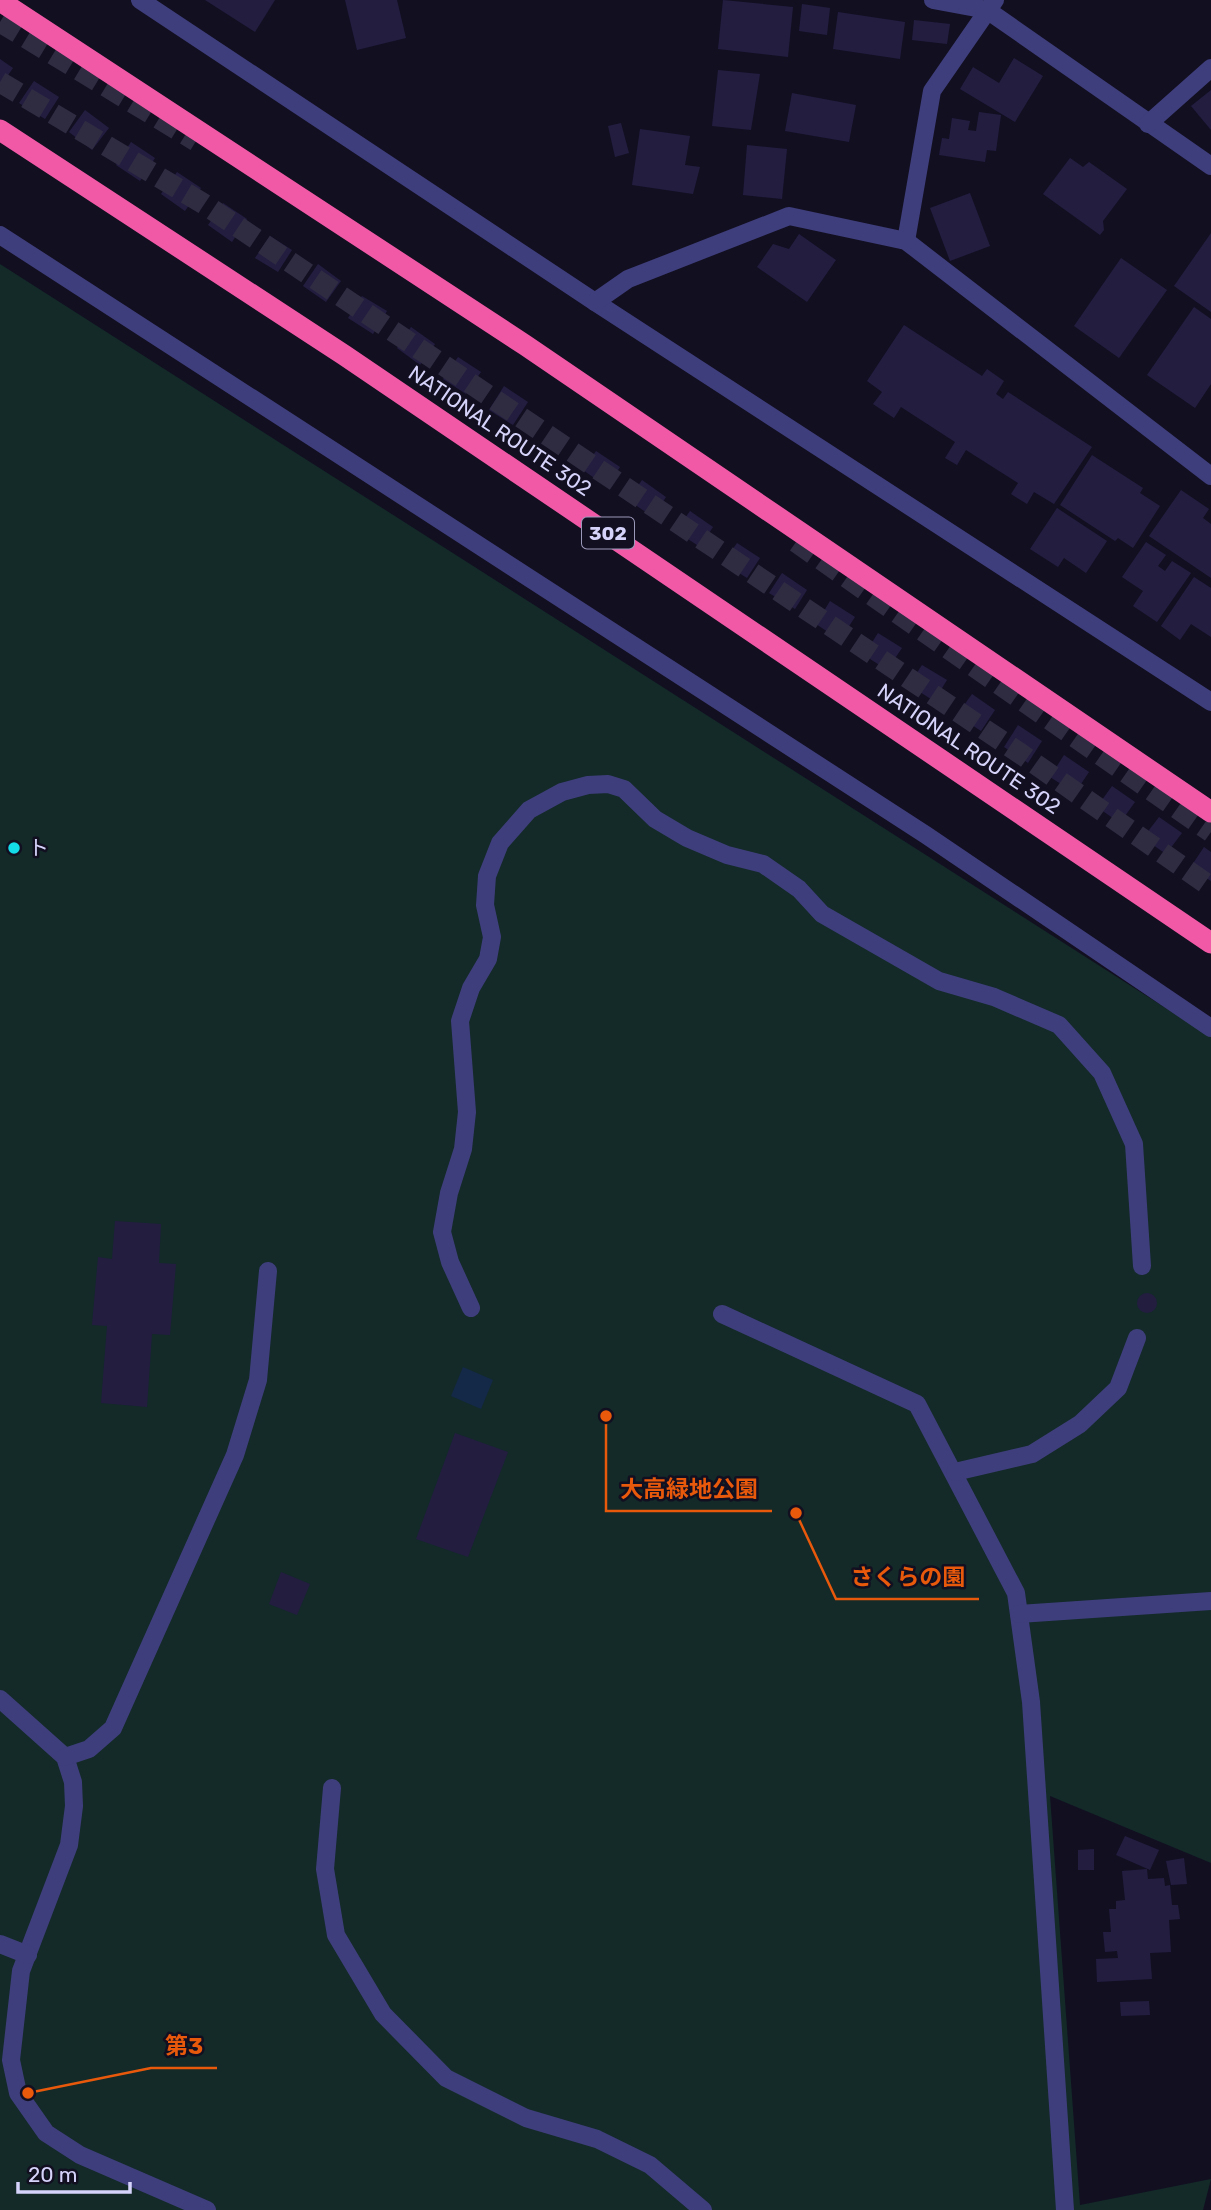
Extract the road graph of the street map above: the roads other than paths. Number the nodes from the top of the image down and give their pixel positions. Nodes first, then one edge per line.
1 (140, 0) edge
2 (933, 0) edge
3 (0, 1) edge
4 (991, 5) edge
5 (1211, 68) edge
6 (1148, 124) junction
7 (0, 130) edge
8 (1211, 166) edge
9 (0, 236) edge
10 (906, 241) junction
11 (595, 302) junction
12 (1211, 476) edge
13 (1211, 702) edge
14 (1211, 812) edge
15 (1211, 943) edge
16 (1211, 1028) edge
17 (1142, 1266) dead end
18 (268, 1272) dead end
19 (471, 1308) dead end
20 (722, 1314) dead end
21 (1137, 1338) dead end
22 (955, 1472) junction
23 (1211, 1601) edge
24 (1019, 1614) junction
25 (0, 1699) edge
26 (65, 1757) junction
27 (331, 1787) dead end
28 (0, 1944) edge
29 (27, 1955) junction
30 (207, 2210) edge
31 (703, 2210) edge
32 (1065, 2210) edge

1 - 11 street
2 - 4 street
3 - 14 highway
4 - 6 street
4 - 10 street
5 - 6 street
6 - 8 street
7 - 15 highway, NATIONAL ROUTE 302 / 302
9 - 16 street
10 - 11 street
10 - 12 street
11 - 13 street
17 - 19 street
18 - 26 street
20 - 22 street
21 - 22 street
22 - 24 street
23 - 24 street
24 - 32 street
25 - 26 street
26 - 29 street
27 - 31 street
28 - 29 street
29 - 30 street

